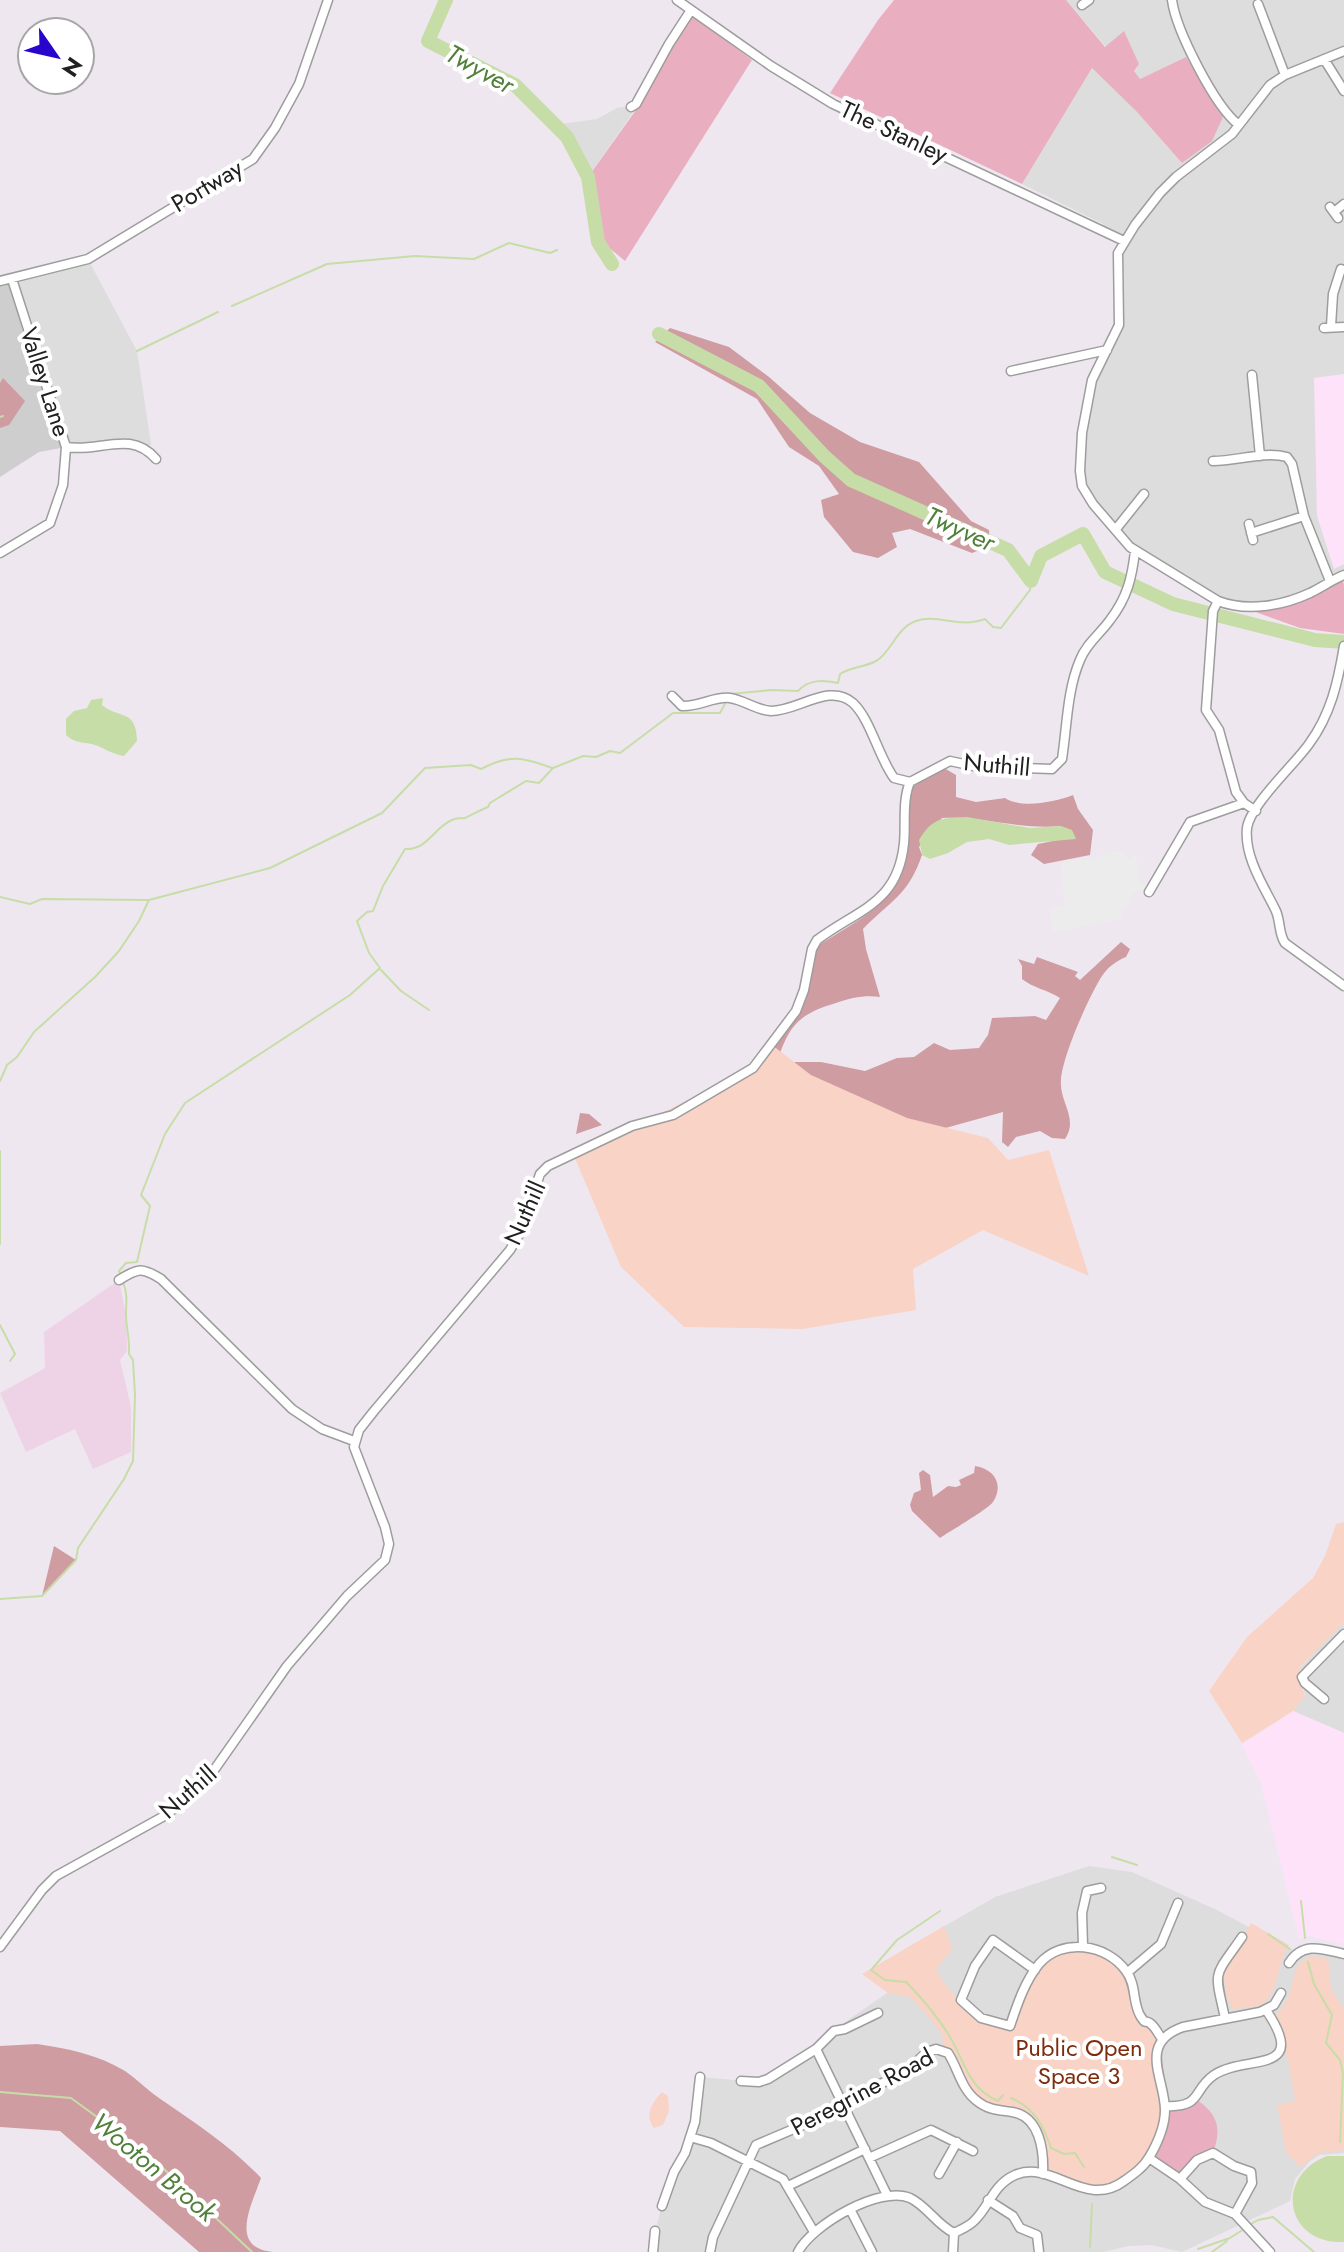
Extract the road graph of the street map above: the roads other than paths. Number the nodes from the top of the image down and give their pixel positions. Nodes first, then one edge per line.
1 (328, 0) edge
2 (677, 0) edge
3 (1172, 0) edge
4 (1258, 4) dead end
5 (691, 10) junction
6 (1344, 51) edge
7 (1324, 59) junction
8 (1285, 75) junction
9 (1344, 91) edge
10 (631, 107) dead end
11 (1239, 125) junction
12 (1344, 204) edge
13 (1334, 212) dead end
14 (1124, 241) junction
15 (1341, 269) dead end
16 (12, 279) junction
17 (1326, 280) dead end
18 (0, 281) edge
19 (1335, 283) junction
20 (1344, 327) edge
21 (1107, 350) junction
22 (1011, 371) dead end
23 (1252, 375) dead end
24 (66, 447) junction
25 (1260, 456) junction
26 (156, 459) dead end
27 (1212, 461) dead end
28 (1144, 494) dead end
29 (1304, 516) junction
30 (1116, 529) junction
31 (1251, 532) dead end
32 (1135, 551) junction
33 (0, 553) edge
34 (1343, 579) edge
35 (1330, 581) junction
36 (1218, 601) junction
37 (1343, 651) edge
38 (672, 696) dead end
39 (910, 782) junction
40 (1244, 803) junction
41 (1256, 811) junction
42 (1149, 892) dead end
43 (1344, 986) edge
44 (119, 1280) dead end
45 (354, 1441) junction
46 (1344, 1634) edge
47 (1324, 1699) dead end
48 (1101, 1888) dead end
49 (1187, 1916) dead end
50 (1242, 1937) dead end
51 (1083, 1946) junction
52 (0, 1947) edge
53 (1344, 1954) edge
54 (1289, 1963) dead end
55 (1035, 1970) junction
56 (1128, 1972) junction
57 (1281, 1993) dead end
58 (1266, 2010) junction
59 (878, 2013) dead end
60 (1225, 2018) junction
61 (1162, 2039) junction
62 (816, 2049) junction
63 (700, 2077) dead end
64 (741, 2081) dead end
65 (843, 2102) junction
66 (1165, 2106) junction
67 (690, 2137) junction
68 (957, 2142) junction
69 (865, 2149) junction
70 (973, 2151) dead end
71 (869, 2158) junction
72 (1149, 2158) junction
73 (748, 2160) junction
74 (939, 2174) dead end
75 (1043, 2174) junction
76 (1180, 2179) junction
77 (788, 2186) junction
78 (887, 2195) junction
79 (988, 2200) junction
80 (662, 2206) dead end
81 (851, 2211) junction
82 (1238, 2217) junction
83 (655, 2231) dead end
84 (814, 2232) junction
85 (954, 2233) junction
86 (653, 2252) edge
87 (710, 2252) edge
88 (798, 2252) edge
89 (872, 2252) edge
90 (953, 2252) edge
91 (1039, 2252) edge
92 (1270, 2252) edge

1 - 16 street, Portway
2 - 5 street, The Stanley
3 - 11 street
4 - 8 street
5 - 10 street
5 - 14 street, The Stanley
6 - 7 street
7 - 8 street
7 - 9 street
8 - 11 street
11 - 14 street
12 - 13 street
14 - 21 street
15 - 19 street
16 - 18 street, Portway
16 - 24 street, Valley Lane
17 - 19 street
19 - 20 street
21 - 22 street
21 - 30 street
23 - 25 street
24 - 26 street
24 - 33 street, Valley Lane
25 - 27 street
25 - 29 street
28 - 30 street
29 - 31 street
29 - 35 street
30 - 32 street
32 - 36 street
32 - 39 street, Nuthill
34 - 35 street
35 - 36 street
36 - 40 street
37 - 41 street
38 - 39 street
39 - 45 street, Nuthill
40 - 41 street
40 - 42 street
41 - 43 street
44 - 45 street
45 - 52 street, Nuthill
46 - 47 street
48 - 51 street
49 - 56 street
50 - 60 street
51 - 55 street
51 - 56 street
53 - 54 street
55 - 55 street
56 - 61 street
57 - 58 street
58 - 60 street
58 - 66 street
59 - 62 street
60 - 61 street
61 - 66 street
62 - 64 street
62 - 65 street
63 - 67 street
65 - 69 street
65 - 73 street, Peregrine Road
65 - 75 street, Peregrine Road
66 - 72 street
67 - 73 street
67 - 80 street
68 - 70 street
68 - 71 street
68 - 74 street
69 - 71 street
69 - 77 street
71 - 78 street
72 - 75 street
72 - 76 street
73 - 77 street
73 - 87 street, Peregrine Road
75 - 79 street
76 - 82 street
76 - 82 street
77 - 84 street
78 - 81 street
78 - 85 street
79 - 85 street
79 - 91 street
81 - 84 street
81 - 89 street
82 - 92 street
83 - 86 street
84 - 88 street
85 - 90 street

